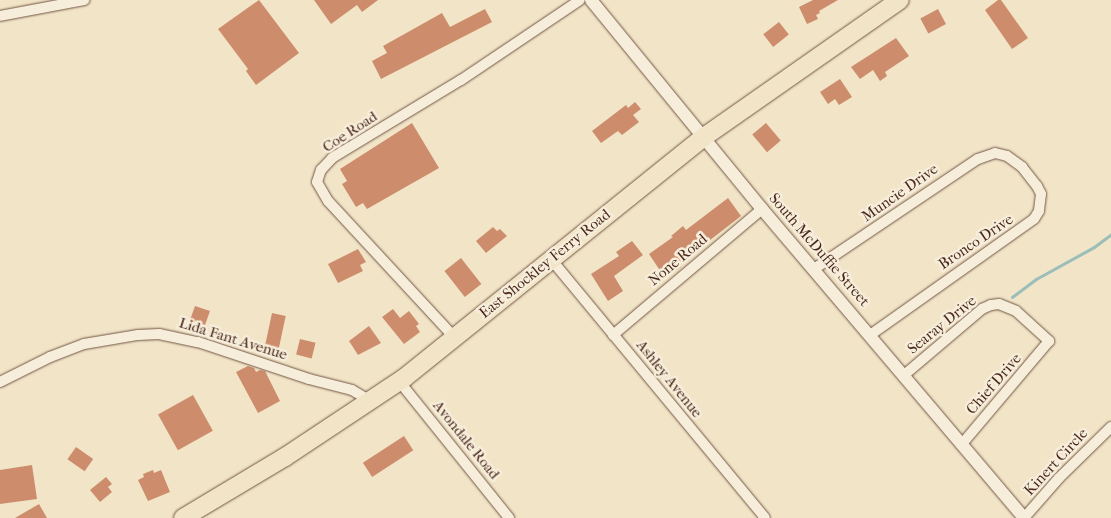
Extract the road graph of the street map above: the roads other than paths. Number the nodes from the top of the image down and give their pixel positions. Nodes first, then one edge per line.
1 (85, 0) edge
2 (580, 0) edge
3 (591, 0) edge
4 (900, 0) edge
5 (34, 4) edge
6 (0, 16) edge
7 (704, 137) junction
8 (1007, 156) joint
9 (762, 209) junction
10 (550, 258) junction
11 (814, 270) junction
12 (613, 335) junction
13 (870, 335) junction
14 (454, 337) junction
15 (1049, 342) joint
16 (903, 376) junction
17 (399, 381) junction
18 (0, 382) edge
19 (370, 401) junction
20 (1111, 427) edge
21 (962, 445) junction
22 (183, 518) edge
23 (509, 518) edge
24 (764, 518) edge
25 (1024, 518) edge

1 - 5 street
2 - 14 street, Coe Road
3 - 7 street, South McDuffie Street
4 - 7 highway, East Shockley Ferry Road
5 - 6 street
7 - 9 street, South McDuffie Street
7 - 10 highway, East Shockley Ferry Road
8 - 11 street, Muncie Drive
8 - 13 street, Bronco Drive
9 - 11 street, South McDuffie Street
9 - 12 street, None Road
10 - 12 street, Ashley Avenue
10 - 14 highway, East Shockley Ferry Road
11 - 13 street, South McDuffie Street
12 - 24 street, Ashley Avenue
13 - 16 street, South McDuffie Street
14 - 17 highway, East Shockley Ferry Road
15 - 16 street, Searay Drive
15 - 21 street, Chief Drive
16 - 21 street, South McDuffie Street
17 - 19 highway, East Shockley Ferry Road
17 - 23 street, Avondale Road
18 - 19 street, Lida Fant Avenue
19 - 22 highway, East Shockley Ferry Road
20 - 25 street, Kinert Circle
21 - 25 street, South McDuffie Street

